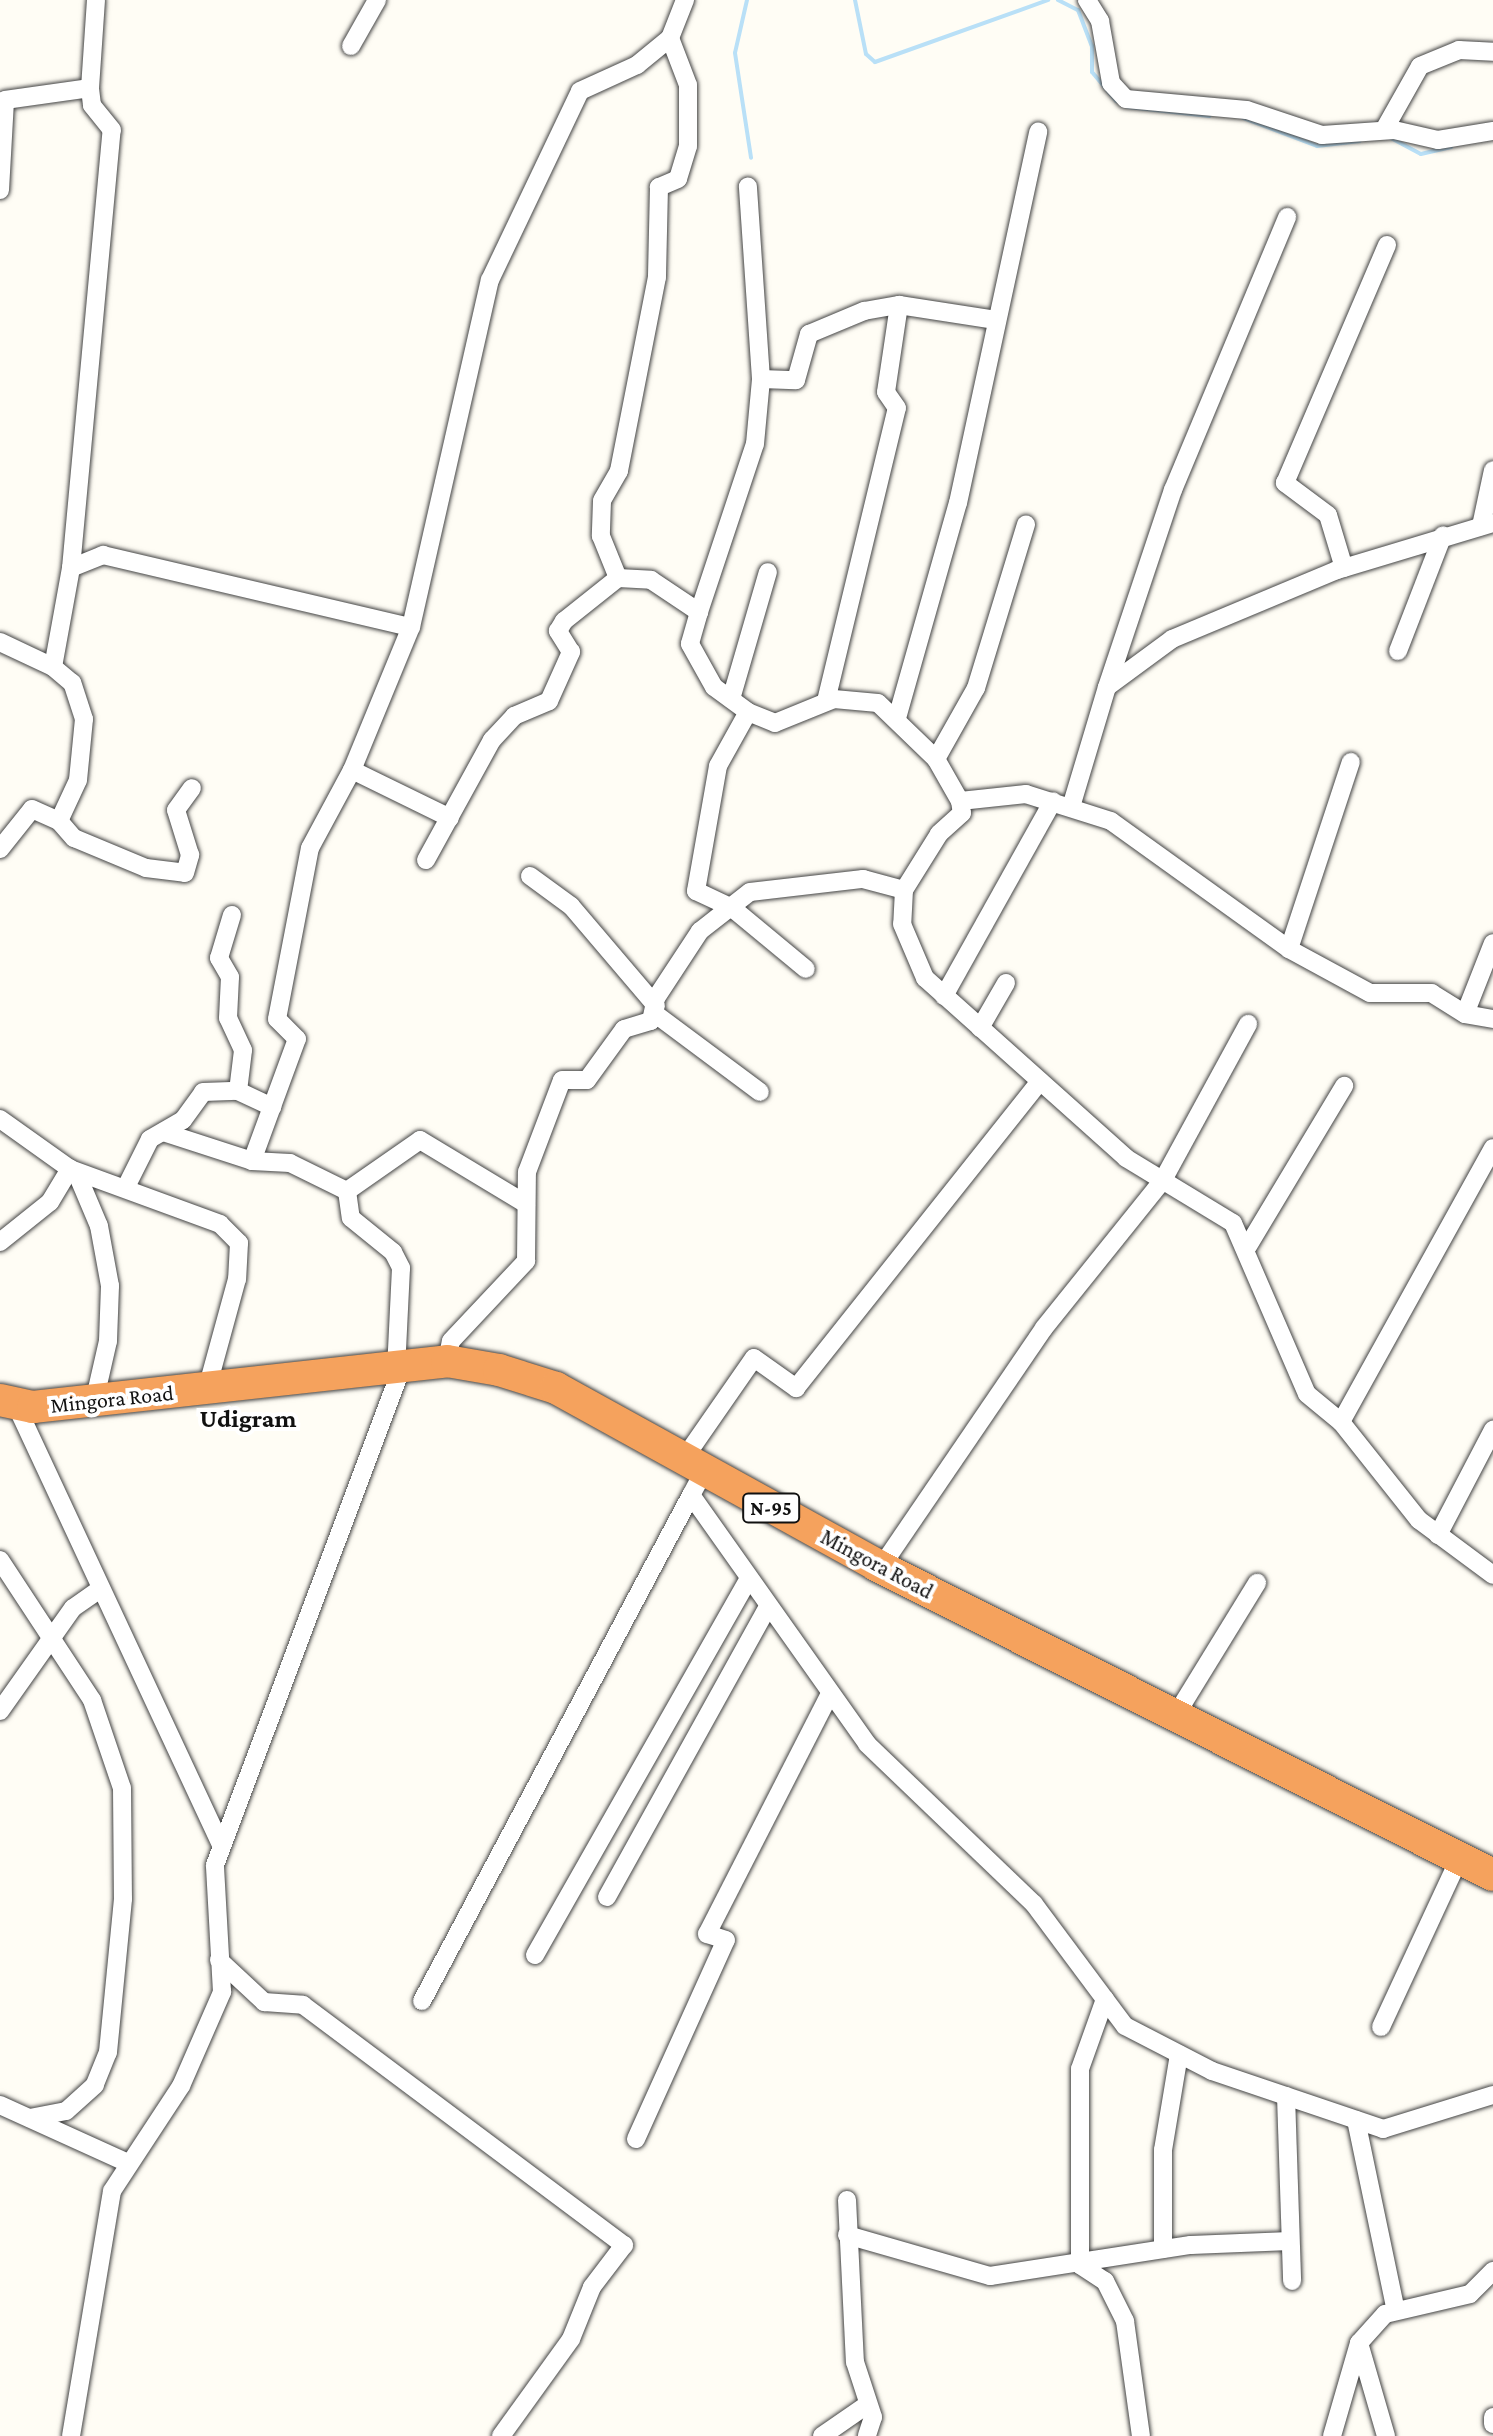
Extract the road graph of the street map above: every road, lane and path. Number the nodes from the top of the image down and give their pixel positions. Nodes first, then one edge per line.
1 (96, 0) edge
2 (377, 0) edge
3 (685, 0) edge
4 (1087, 0) edge
5 (670, 38) junction
6 (351, 46) dead end
7 (1493, 52) edge
8 (90, 88) junction
9 (3, 100) edge
10 (1384, 130) junction
11 (1493, 131) edge
12 (1038, 132) dead end
13 (748, 186) dead end
14 (0, 190) edge
15 (1287, 217) dead end
16 (1387, 245) dead end
17 (899, 305) junction
18 (996, 320) junction
19 (761, 379) junction
20 (1493, 470) edge
21 (1026, 524) dead end
22 (1487, 524) edge
23 (1443, 535) junction
24 (71, 568) junction
25 (1344, 568) junction
26 (768, 572) dead end
27 (618, 578) junction
28 (699, 612) junction
29 (411, 627) junction
30 (0, 642) edge
31 (1398, 651) dead end
32 (53, 667) junction
33 (1107, 687) junction
34 (731, 699) junction
35 (826, 701) junction
36 (748, 712) junction
37 (897, 718) junction
38 (936, 759) junction
39 (1351, 762) dead end
40 (352, 770) junction
41 (192, 788) dead end
42 (960, 801) junction
43 (1053, 801) junction
44 (1071, 807) junction
45 (450, 818) junction
46 (59, 821) junction
47 (0, 849) edge
48 (426, 860) dead end
49 (530, 876) dead end
50 (904, 890) junction
51 (731, 907) junction
52 (232, 915) dead end
53 (1493, 943) edge
54 (1289, 949) junction
55 (806, 969) dead end
56 (1006, 983) dead end
57 (944, 996) junction
58 (655, 1009) junction
59 (1465, 1014) junction
60 (1493, 1019) edge
61 (1248, 1024) dead end
62 (980, 1028) junction
63 (1040, 1081) junction
64 (1344, 1086) dead end
65 (238, 1091) junction
66 (760, 1092) dead end
67 (272, 1107) junction
68 (0, 1119) edge
69 (163, 1132) junction
70 (1493, 1148) edge
71 (252, 1161) junction
72 (70, 1169) junction
73 (1163, 1180) junction
74 (127, 1185) junction
75 (347, 1191) junction
76 (526, 1204) junction
77 (0, 1242) edge
78 (1248, 1246) junction
79 (447, 1361) junction
80 (398, 1370) junction
81 (207, 1389) junction
82 (8, 1401) edge
83 (94, 1402) junction
84 (1341, 1422) junction
85 (1493, 1430) edge
86 (692, 1475) junction
87 (1438, 1535) junction
88 (0, 1560) edge
89 (881, 1567) junction
90 (1493, 1575) edge
91 (749, 1579) junction
92 (1257, 1583) dead end
93 (100, 1589) junction
94 (768, 1607) junction
95 (54, 1633) junction
96 (830, 1694) junction
97 (0, 1711) edge
98 (1177, 1713) junction
99 (222, 1846) junction
100 (1460, 1857) junction
101 (1493, 1875) edge
102 (607, 1897) dead end
103 (535, 1955) dead end
104 (219, 1960) junction
105 (1105, 1999) junction
106 (422, 2001) dead end
107 (1381, 2027) dead end
108 (1179, 2054) junction
109 (1493, 2095) edge
110 (1286, 2096) junction
111 (0, 2105) edge
112 (30, 2118) junction
113 (1356, 2120) junction
114 (636, 2139) dead end
115 (128, 2163) junction
116 (847, 2200) dead end
117 (847, 2235) junction
118 (1290, 2241) junction
119 (1163, 2249) junction
120 (1080, 2265) junction
121 (1493, 2271) edge
122 (1292, 2281) dead end
123 (1396, 2311) junction
124 (1359, 2343) junction
125 (868, 2404) junction
126 (1493, 2417) edge
127 (1493, 2424) edge
128 (71, 2436) edge
129 (501, 2436) edge
130 (822, 2436) edge
131 (867, 2436) edge
132 (1141, 2436) edge
133 (1332, 2436) edge
134 (1386, 2436) edge

1 - 8 street
2 - 6 street
3 - 5 street
4 - 10 street
5 - 27 street
5 - 29 street
7 - 10 street
8 - 9 street
8 - 24 street
9 - 14 street
10 - 11 street
12 - 18 street
13 - 19 street
15 - 33 street
16 - 25 street
17 - 18 street
17 - 19 street
17 - 35 street
18 - 37 street
19 - 28 street
20 - 22 street
21 - 38 street
22 - 23 street
23 - 25 street
23 - 31 street
24 - 29 street
24 - 32 street
25 - 33 street
26 - 34 street
27 - 28 street
27 - 45 street
28 - 34 street
29 - 40 street
30 - 32 street
32 - 46 street
33 - 44 street
34 - 36 street
35 - 36 street
35 - 37 street
36 - 51 street
37 - 38 street
38 - 42 street
39 - 54 street
40 - 45 street
40 - 67 street
41 - 46 street
42 - 43 street
42 - 50 street
43 - 44 street
43 - 57 street
44 - 54 street
45 - 48 street
46 - 47 street
49 - 58 street
50 - 51 street
50 - 57 street
51 - 55 street
51 - 58 street
52 - 65 street
53 - 59 street
54 - 59 street
56 - 62 street
57 - 62 street
58 - 66 street
58 - 76 street
59 - 60 street
61 - 73 street
62 - 63 street
63 - 73 street
63 - 86 street
64 - 78 street
65 - 67 street
65 - 69 street
67 - 71 street
68 - 72 street
69 - 71 street
69 - 74 street
70 - 84 street
71 - 75 street
72 - 74 street
72 - 77 street
72 - 83 street
73 - 78 street
73 - 89 street
74 - 81 street
75 - 76 street
75 - 80 street
76 - 79 street
78 - 84 street
79 - 80 highway, Mingora Road / N-95
79 - 86 highway, Mingora Road / N-95
80 - 81 highway, Mingora Road / N-95
80 - 99 street
81 - 83 highway, Mingora Road / N-95
82 - 83 highway, Mingora Road / N-95
82 - 93 street
84 - 87 street
85 - 87 street
86 - 89 highway, Mingora Road / N-95
86 - 91 street
86 - 106 street
87 - 90 street
88 - 95 street
89 - 98 highway, Mingora Road / N-95
91 - 94 street
91 - 103 street
92 - 98 street
93 - 95 street
93 - 99 street
94 - 96 street
94 - 102 street
95 - 97 street
95 - 112 street
96 - 105 street
96 - 114 street
98 - 100 highway, Mingora Road / N-95
99 - 104 street
100 - 101 highway, Mingora Road / N-95
100 - 107 street
104 - 115 street
104 - 129 street
105 - 108 street
105 - 120 street
108 - 110 street
108 - 119 street
109 - 113 street
110 - 113 street
110 - 118 street
111 - 112 street
112 - 115 street
113 - 123 street
115 - 128 street
116 - 117 street
117 - 120 street
117 - 125 street
118 - 119 street
118 - 122 street
119 - 120 street
120 - 132 street
121 - 123 street
123 - 124 street
124 - 133 street
124 - 134 street
125 - 130 street
125 - 131 street
126 - 127 street

